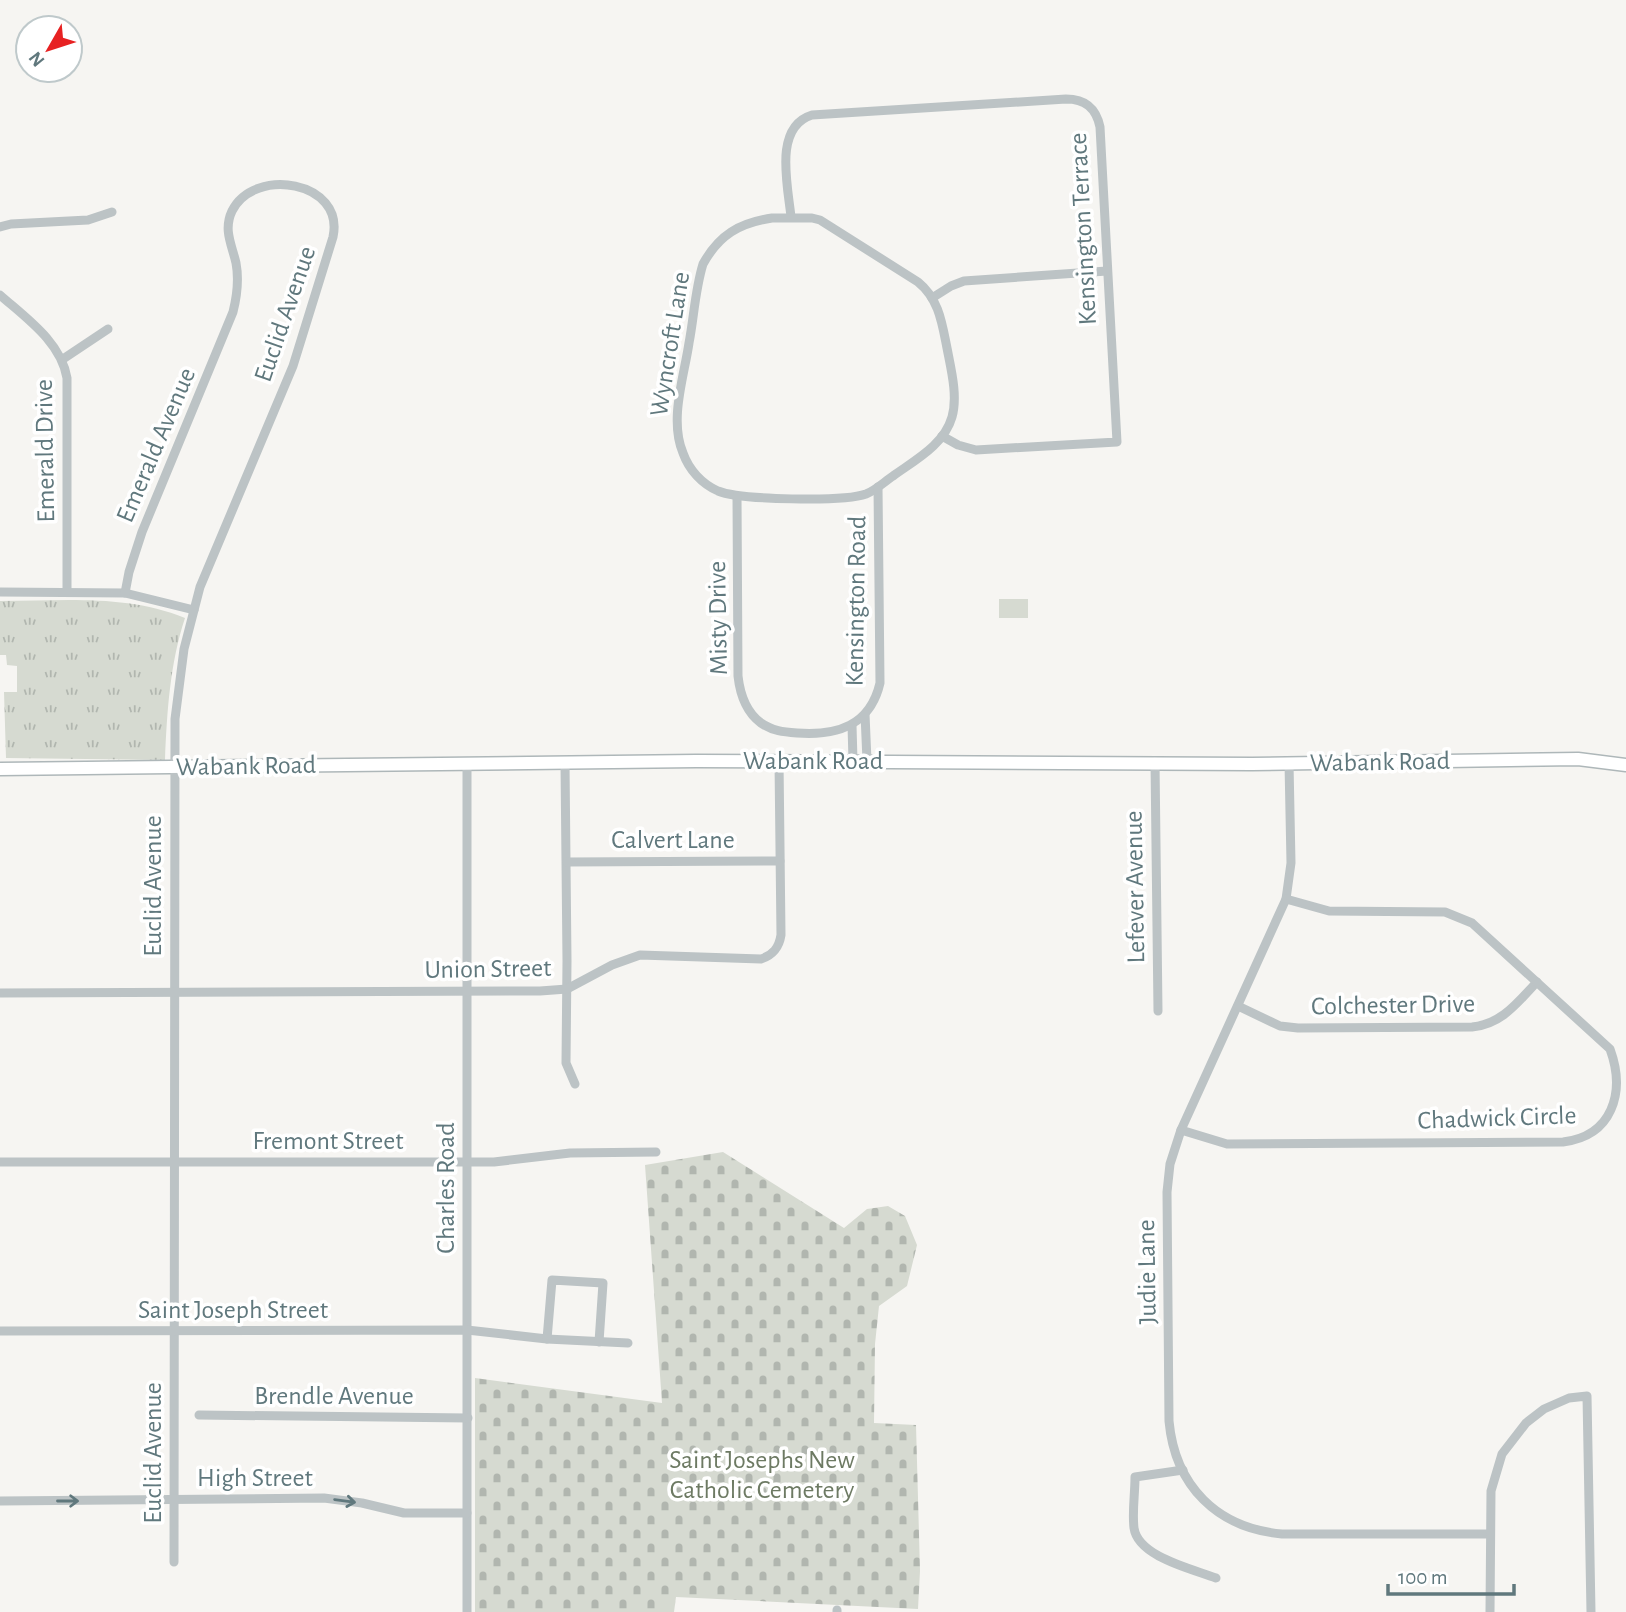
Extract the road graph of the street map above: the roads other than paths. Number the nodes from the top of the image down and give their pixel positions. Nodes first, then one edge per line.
1 (112, 212) dead end
2 (791, 217) junction
3 (0, 228) edge
4 (1107, 271) junction
5 (0, 295) edge
6 (932, 298) junction
7 (232, 315) joint
8 (108, 329) dead end
9 (63, 359) junction
10 (942, 436) junction
11 (878, 487) junction
12 (737, 496) junction
13 (0, 592) edge
14 (67, 592) junction
15 (125, 593) junction
16 (194, 610) junction
17 (865, 714) junction
18 (852, 725) junction
19 (779, 761) junction
20 (853, 761) junction
21 (867, 761) junction
22 (1155, 762) junction
23 (565, 763) junction
24 (1289, 763) junction
25 (467, 765) junction
26 (1626, 765) edge
27 (173, 767) junction
28 (0, 769) edge
29 (780, 861) junction
30 (567, 862) junction
31 (1286, 899) junction
32 (1537, 982) junction
33 (567, 989) junction
34 (174, 992) junction
35 (468, 992) junction
36 (0, 993) edge
37 (1238, 1006) junction
38 (1158, 1011) dead end
39 (575, 1084) dead end
40 (1181, 1130) junction
41 (656, 1152) dead end
42 (174, 1161) junction
43 (0, 1162) edge
44 (467, 1162) junction
45 (467, 1330) junction
46 (0, 1331) edge
47 (174, 1331) junction
48 (547, 1339) junction
49 (599, 1342) junction
50 (628, 1343) dead end
51 (199, 1415) dead end
52 (468, 1418) junction
53 (1183, 1470) junction
54 (174, 1500) junction
55 (0, 1501) edge
56 (467, 1513) junction
57 (1490, 1534) junction
58 (174, 1562) dead end
59 (1216, 1578) dead end
60 (467, 1612) edge
61 (1490, 1612) edge
62 (1591, 1612) edge

1 - 3 street
2 - 4 street, Kensington Terrace
2 - 6 street, Wyncroft Lane
2 - 12 street, Wyncroft Lane
4 - 6 street
4 - 10 street, Kensington Terrace
5 - 9 street, Emerald Drive
6 - 10 street, Wyncroft Lane
7 - 15 street, Emerald Avenue
7 - 16 street, Euclid Avenue
8 - 9 street
9 - 14 street, Emerald Drive
10 - 11 street, Wyncroft Lane
11 - 12 street, Wyncroft Lane
11 - 17 street, Kensington Road
12 - 18 street, Misty Drive
13 - 14 street
14 - 15 street
15 - 16 street
16 - 27 street, Euclid Avenue
17 - 18 street, Kensington Road
17 - 21 street, Kensington Road
18 - 20 street, Kensington Road
19 - 20 street, Wabank Road
19 - 23 street, Wabank Road
19 - 29 street, Union Street
20 - 21 street, Wabank Road
21 - 22 street, Wabank Road
22 - 24 street, Wabank Road
22 - 38 street, Lefever Avenue
23 - 25 street, Wabank Road
23 - 30 street
24 - 26 street, Wabank Road
24 - 31 street, Judie Lane
25 - 27 street, Wabank Road
25 - 35 street, Charles Road
27 - 28 street, Wabank Road
27 - 34 street, Euclid Avenue
29 - 30 street, Calvert Lane
29 - 33 street, Union Street
30 - 33 street
31 - 32 street, Chadwick Circle
31 - 37 street, Judie Lane
32 - 37 street, Colchester Drive
32 - 40 street, Chadwick Circle
33 - 35 street, Union Street
33 - 39 street
34 - 35 street, Union Street
34 - 36 street, Union Street
34 - 42 street, Euclid Avenue
35 - 44 street, Charles Road
37 - 40 street, Judie Lane
40 - 53 street, Judie Lane
41 - 44 street, Fremont Street
42 - 43 street, Fremont Street
42 - 44 street, Fremont Street
42 - 47 street, Euclid Avenue
44 - 45 street, Charles Road
45 - 47 street, Saint Joseph Street
45 - 48 street, Saint Joseph Street
45 - 52 street, Charles Road
46 - 47 street, Saint Joseph Street
47 - 54 street, Euclid Avenue
48 - 49 street, Saint Joseph Street
48 - 49 street
49 - 50 street, Saint Joseph Street
51 - 52 street, Brendle Avenue
52 - 56 street, Charles Road
53 - 57 street, Judie Lane
53 - 59 street
55 -> 54 street, High Street
54 -> 56 street, High Street
54 - 58 street, Euclid Avenue
56 - 60 street, Charles Road
57 - 61 street
57 - 62 street

